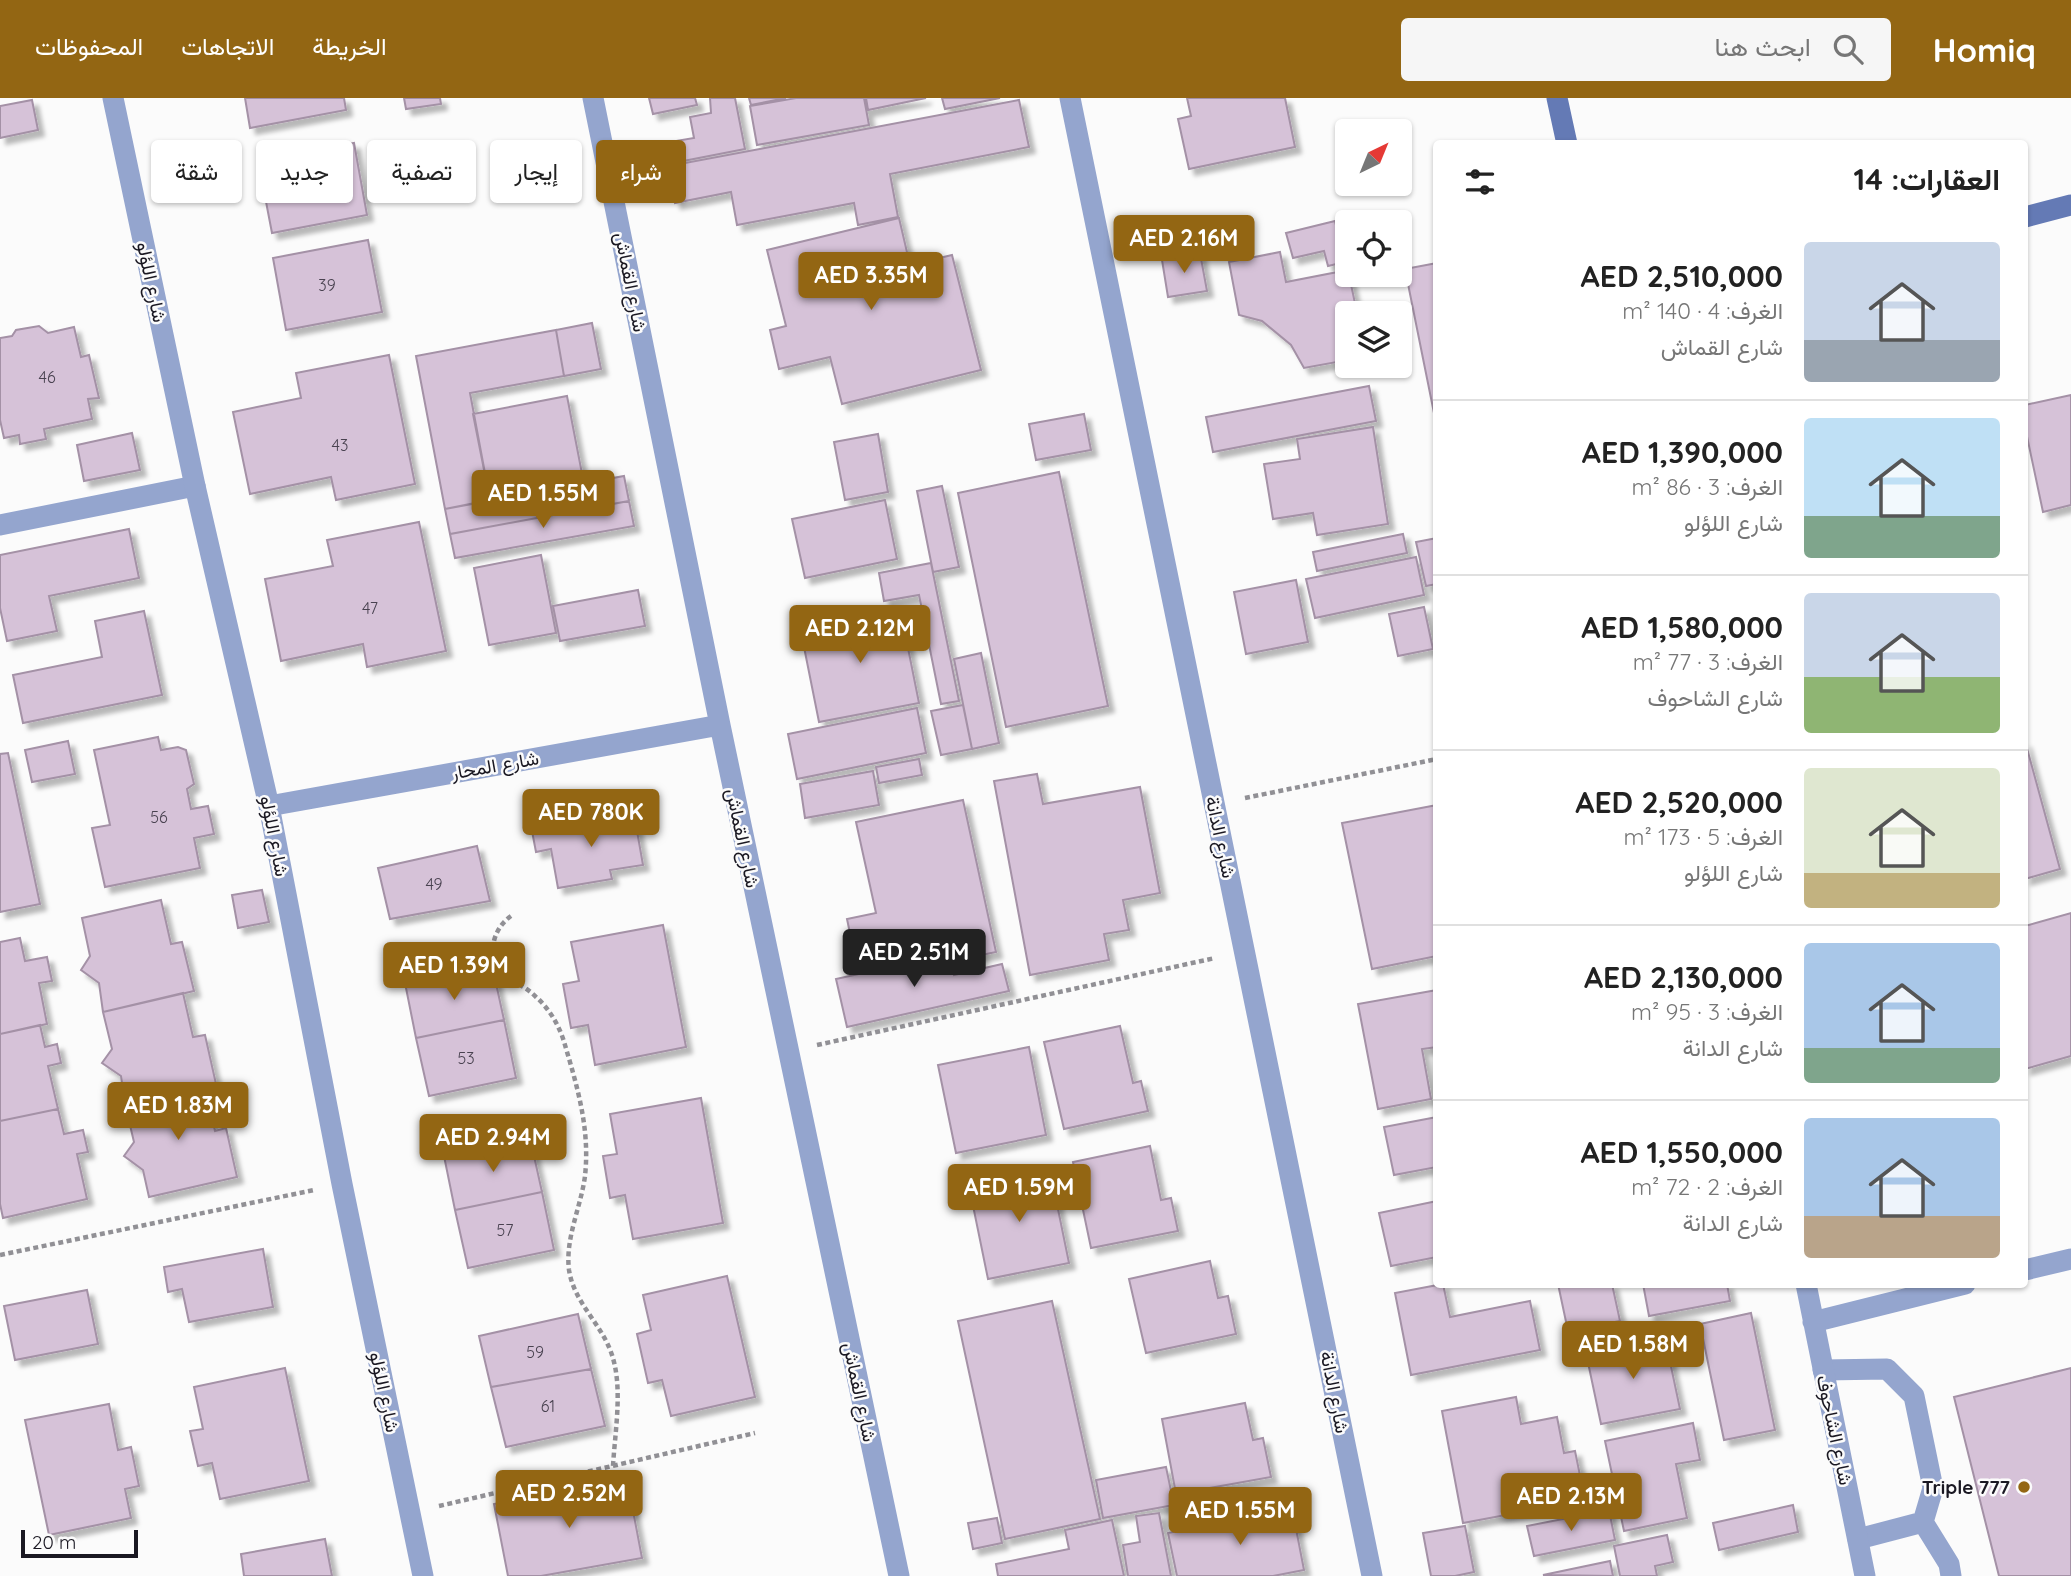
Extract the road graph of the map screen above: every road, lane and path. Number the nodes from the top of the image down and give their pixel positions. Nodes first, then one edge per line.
1 (113, 98) edge
2 (593, 98) edge
3 (1070, 98) edge
4 (1557, 98) edge
5 (1566, 140) edge
6 (2071, 205) edge
7 (2028, 216) edge
8 (195, 486) junction
9 (0, 525) edge
10 (720, 725) junction
11 (1433, 760) edge
12 (1213, 805) junction
13 (270, 807) junction
14 (511, 916) dead end
15 (1246, 951) junction
16 (788, 1050) junction
17 (342, 1184) junction
18 (0, 1255) edge
19 (2071, 1259) edge
20 (2028, 1269) edge
21 (1806, 1288) edge
22 (1949, 1288) edge
23 (1813, 1322) junction
24 (1823, 1370) junction
25 (755, 1433) dead end
26 (613, 1466) junction
27 (410, 1513) junction
28 (1923, 1522) junction
29 (1858, 1539) junction
30 (423, 1576) edge
31 (899, 1576) edge
32 (1372, 1576) edge
33 (1865, 1576) edge
34 (1951, 1576) edge

1 - 8 street, شارع اللؤلو
2 - 10 street, شارع القماش
3 - 12 street, شارع الدانة
4 - 5 street
6 - 7 street
8 - 9 street
8 - 13 street, شارع اللؤلو
10 - 13 street, شارع المحار
10 - 16 street, شارع القماش
11 - 12 path
12 - 15 street, شارع الدانة
13 - 17 street, شارع اللؤلو
14 - 26 path
15 - 16 path
15 - 32 street, شارع الدانة
16 - 31 street, شارع القماش
17 - 18 path
17 - 27 street, شارع اللؤلو
19 - 20 street
21 - 23 street, شارع الشاحوف
22 - 23 street
23 - 24 street, شارع الشاحوف
24 - 28 street
24 - 29 street, شارع الشاحوف
25 - 26 path
26 - 27 path
27 - 30 street, شارع اللؤلو
28 - 29 street
28 - 34 street
29 - 33 street, شارع الشاحوف

